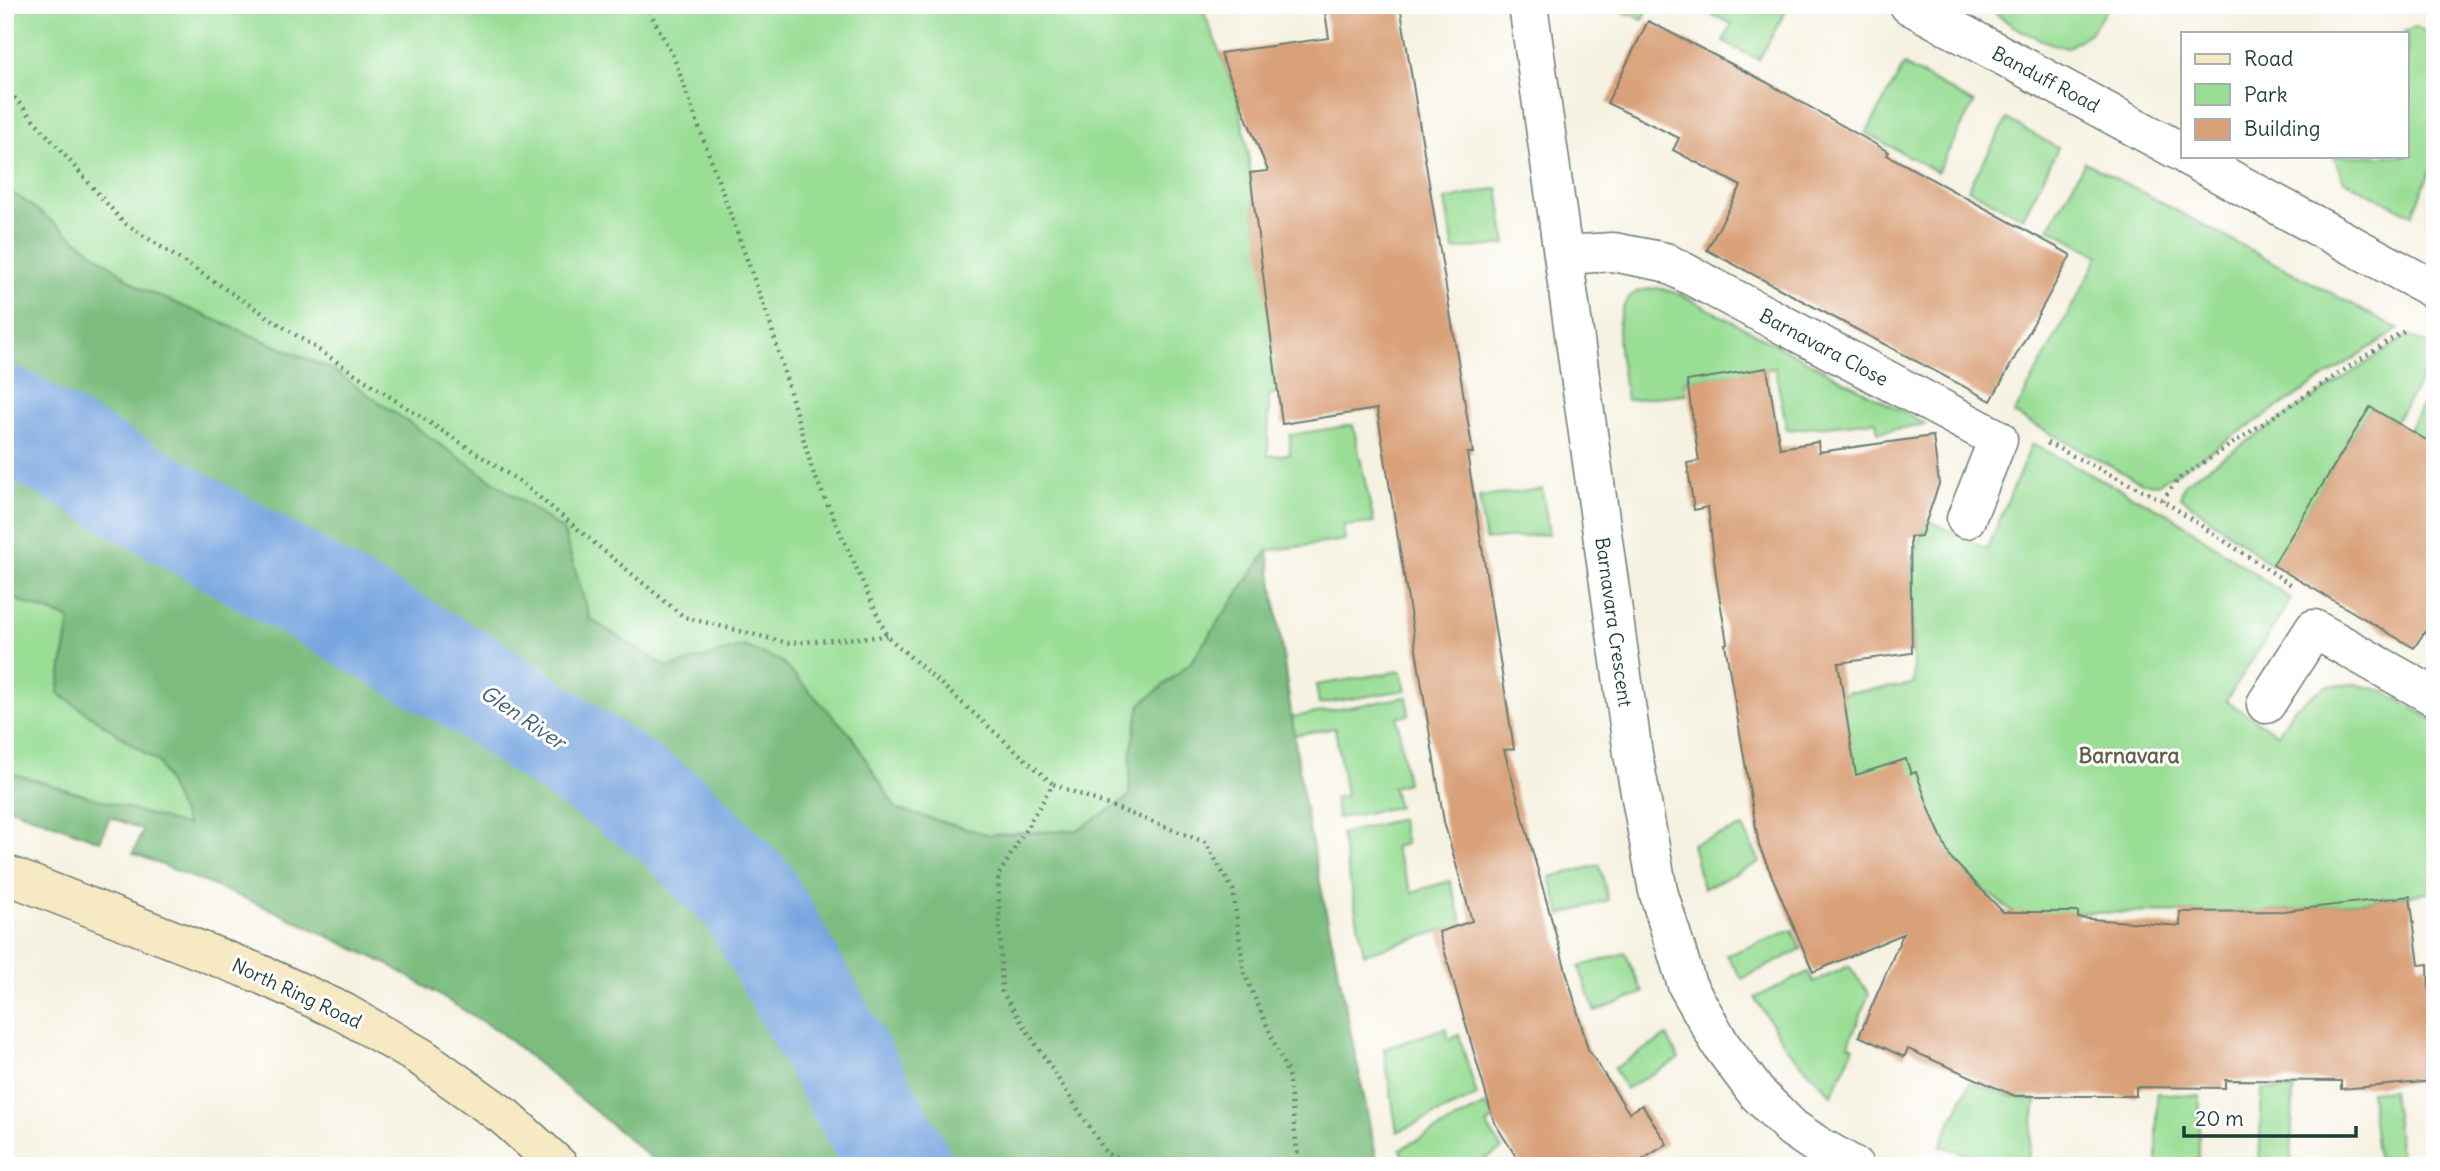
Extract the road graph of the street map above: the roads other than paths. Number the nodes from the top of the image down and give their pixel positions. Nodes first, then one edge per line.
1 (1528, 5) edge
2 (1909, 5) edge
3 (2181, 153) edge
4 (2191, 158) edge
5 (1563, 255) junction
6 (2435, 290) edge
7 (1966, 519) dead end
8 (2435, 697) edge
9 (2266, 704) dead end
10 (5, 874) edge
11 (559, 1166) edge
12 (1854, 1166) edge

1 - 5 street, Barnavara Crescent
2 - 3 street, Banduff Road
4 - 6 street, Banduff Road
5 - 7 street, Barnavara Close
5 - 12 street, Barnavara Crescent
8 - 9 street
10 - 11 main road, North Ring Road

